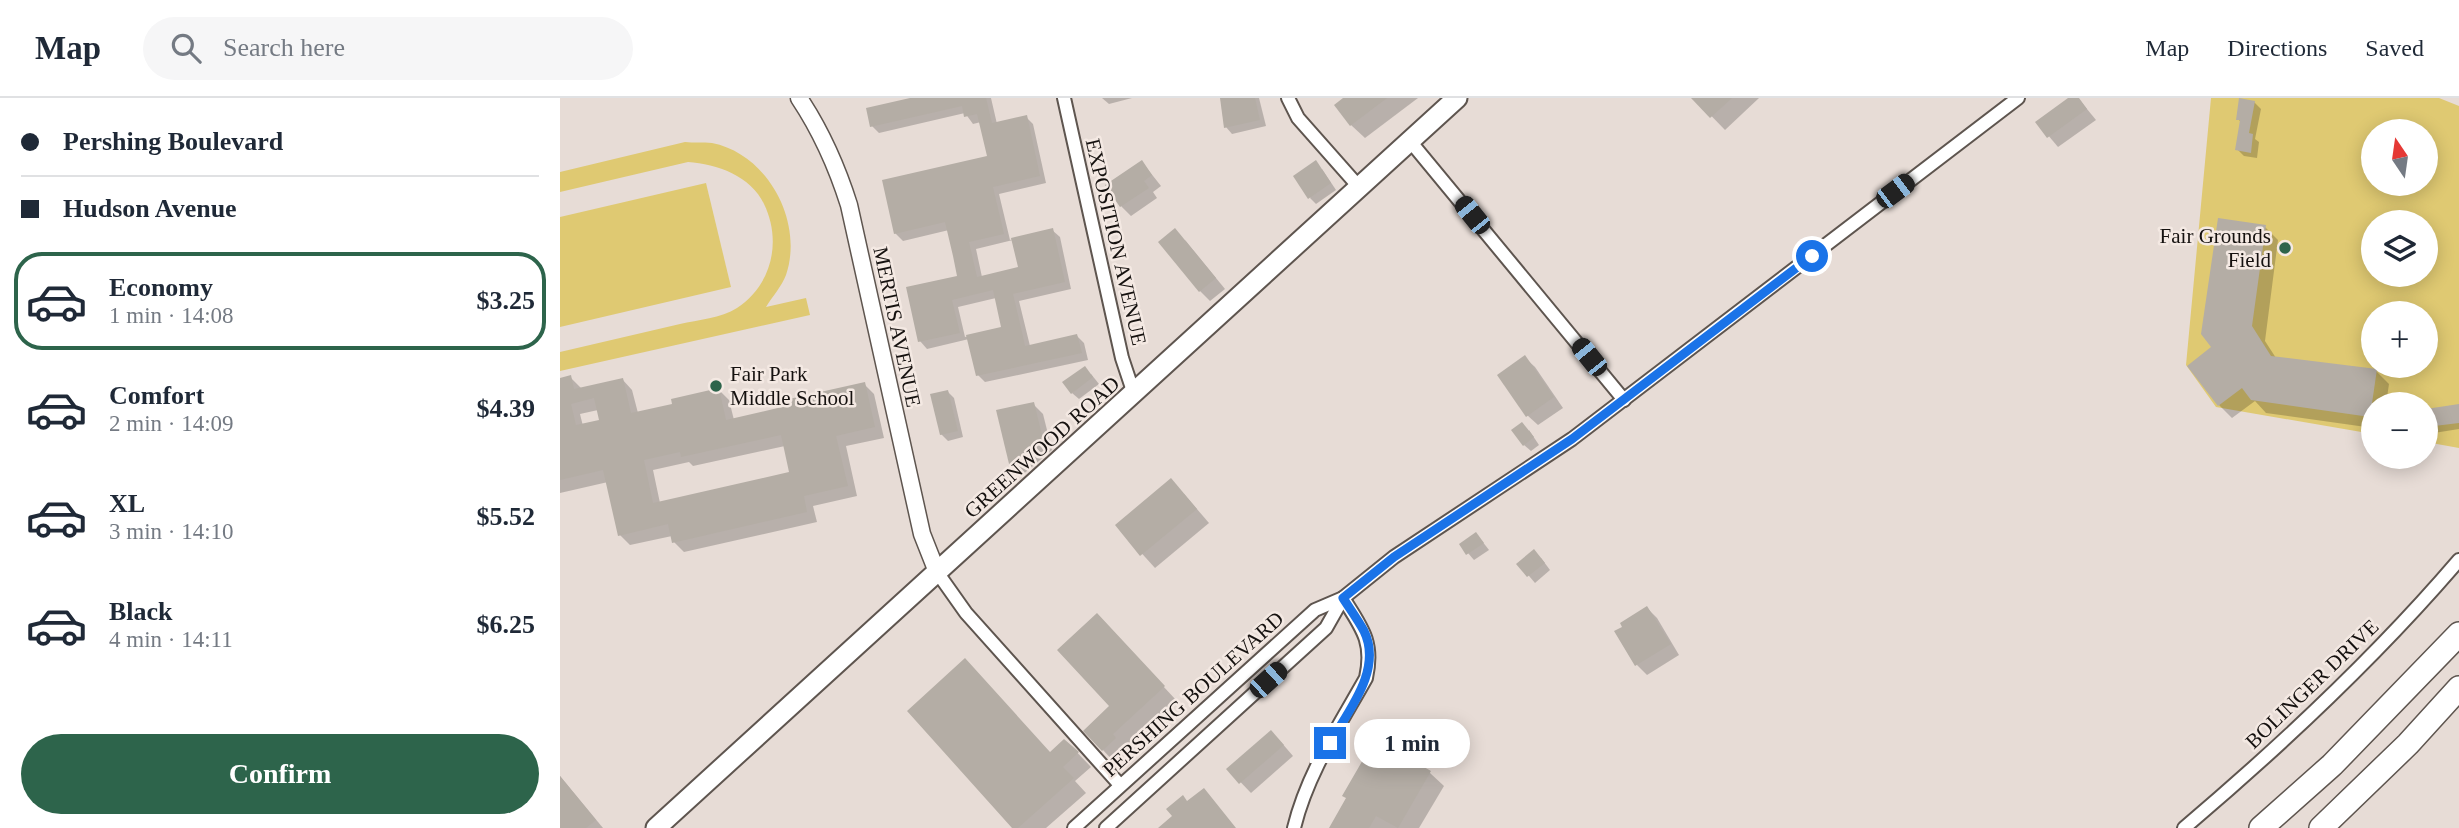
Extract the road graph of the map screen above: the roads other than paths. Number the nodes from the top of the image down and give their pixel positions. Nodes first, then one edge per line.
1 (799, 98) edge
2 (1064, 98) edge
3 (1288, 98) edge
4 (1457, 98) edge
5 (2018, 98) edge
6 (1409, 141) junction
7 (1359, 187) junction
8 (1134, 394) junction
9 (1624, 400) junction
10 (2459, 560) edge
11 (937, 572) junction
12 (1343, 598) junction
13 (2459, 619) edge
14 (2459, 634) edge
15 (2459, 688) edge
16 (2390, 707) junction
17 (1120, 785) junction
18 (656, 828) edge
19 (1074, 828) edge
20 (1106, 828) edge
21 (1294, 828) edge
22 (2185, 828) edge
23 (2261, 828) edge
24 (2321, 828) edge

1 - 11 street, MERTIS AVENUE
2 - 8 street, EXPOSITION AVENUE
3 - 7 street
4 - 6 main road, GREENWOOD ROAD
5 - 9 street, PERSHING BOULEVARD
6 - 7 main road, GREENWOOD ROAD
6 - 9 street
7 - 8 main road, GREENWOOD ROAD
8 - 11 main road, GREENWOOD ROAD
9 - 12 street, PERSHING BOULEVARD
10 - 22 street, BOLINGER DRIVE
11 - 17 street
11 - 18 main road, GREENWOOD ROAD
12 - 17 street, PERSHING BOULEVARD
12 - 20 street, PERSHING BOULEVARD
12 - 21 street
13 - 16 highway
14 - 16 highway
15 - 24 highway
16 - 23 highway
17 - 19 street, PERSHING BOULEVARD

